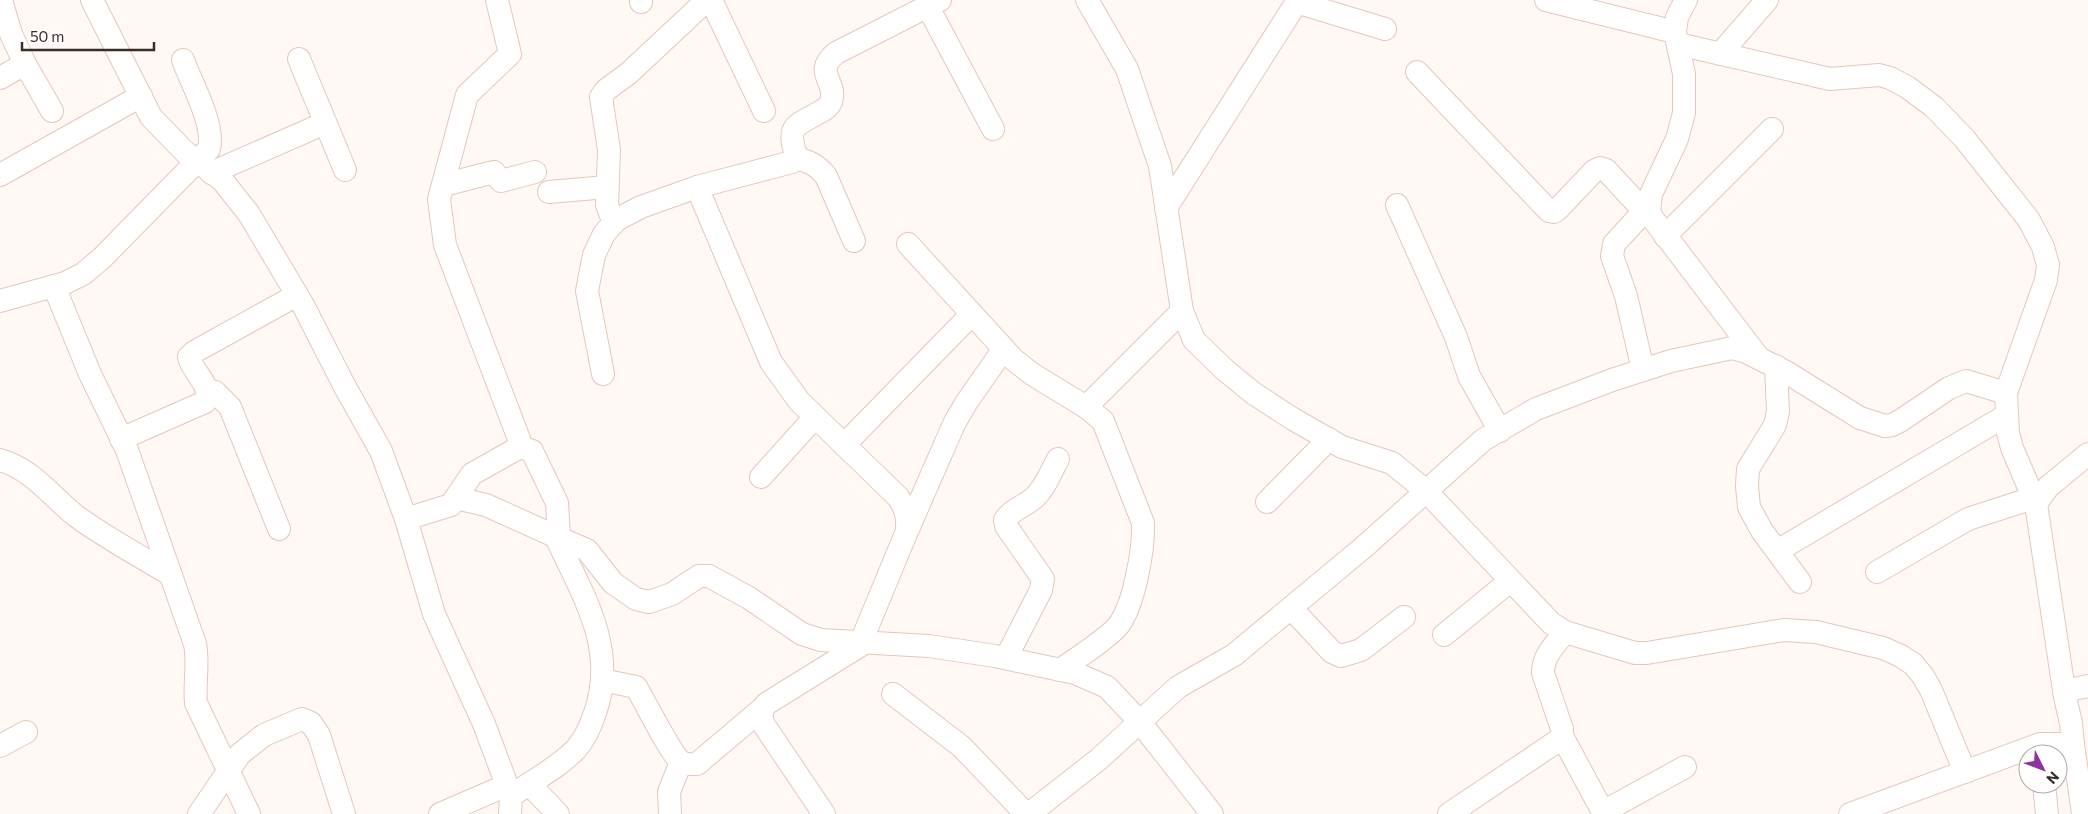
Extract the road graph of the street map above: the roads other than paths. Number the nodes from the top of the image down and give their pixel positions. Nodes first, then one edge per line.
1 (1, 0) edge
2 (92, 0) edge
3 (497, 0) edge
4 (707, 0) edge
5 (711, 0) edge
6 (1087, 0) edge
7 (1546, 0) edge
8 (1686, 0) edge
9 (1767, 0) edge
10 (1297, 1) edge
11 (934, 4) edge
12 (1385, 29) dead end
13 (1676, 38) junction
14 (1720, 54) junction
15 (300, 59) dead end
16 (182, 60) dead end
17 (25, 64) junction
18 (1417, 72) dead end
19 (0, 78) edge
20 (141, 96) junction
21 (52, 111) dead end
22 (764, 111) dead end
23 (325, 123) junction
24 (993, 129) dead end
25 (1772, 129) dead end
26 (795, 158) junction
27 (204, 167) junction
28 (345, 170) dead end
29 (535, 172) dead end
30 (0, 175) edge
31 (443, 185) junction
32 (607, 187) junction
33 (698, 187) junction
34 (550, 192) dead end
35 (1397, 205) dead end
36 (1166, 208) junction
37 (1647, 209) junction
38 (614, 223) junction
39 (1666, 236) junction
40 (854, 241) dead end
41 (908, 244) dead end
42 (54, 286) junction
43 (297, 294) junction
44 (0, 301) edge
45 (1182, 311) junction
46 (972, 315) junction
47 (1003, 350) junction
48 (1767, 362) junction
49 (1643, 370) junction
50 (603, 374) dead end
51 (208, 391) junction
52 (2007, 404) junction
53 (1086, 407) junction
54 (815, 417) junction
55 (1500, 431) junction
56 (121, 439) junction
57 (1329, 439) junction
58 (844, 445) junction
59 (520, 447) junction
60 (2088, 454) edge
61 (1058, 459) dead end
62 (0, 460) edge
63 (761, 477) dead end
64 (1426, 491) junction
65 (456, 498) junction
66 (2034, 501) junction
67 (1267, 502) dead end
68 (406, 519) junction
69 (279, 529) dead end
70 (907, 531) junction
71 (557, 538) junction
72 (1776, 551) junction
73 (1877, 572) dead end
74 (171, 575) junction
75 (1510, 581) junction
76 (1800, 582) dead end
77 (1290, 608) junction
78 (1404, 617) dead end
79 (1565, 632) junction
80 (1444, 634) dead end
81 (864, 642) junction
82 (1006, 658) junction
83 (1060, 670) junction
84 (602, 680) junction
85 (2088, 686) edge
86 (2064, 691) junction
87 (893, 694) dead end
88 (762, 709) junction
89 (1140, 722) junction
90 (26, 732) dead end
91 (1562, 736) junction
92 (0, 746) edge
93 (2080, 747) edge
94 (2018, 756) edge
95 (680, 762) junction
96 (1685, 767) dead end
97 (228, 769) junction
98 (1965, 772) junction
99 (2045, 794) edge
100 (514, 795) edge
101 (1897, 806) edge
102 (1604, 813) edge
103 (199, 814) edge
104 (249, 814) edge
105 (344, 814) edge
106 (440, 814) edge
107 (558, 814) edge
108 (670, 814) edge
109 (824, 814) edge
110 (1028, 814) edge
111 (1212, 814) edge
112 (1449, 814) edge
113 (1850, 814) edge
114 (2047, 814) edge
115 (2083, 814) edge

1 - 17 street
2 - 20 street
3 - 31 street
4 - 32 street
5 - 22 street
6 - 36 street
7 - 13 street
8 - 13 street
9 - 14 street
10 - 12 street
10 - 36 street
11 - 24 street
11 - 26 street
13 - 14 street
13 - 37 street
14 - 52 street
15 - 23 street
16 - 27 street
17 - 19 street
17 - 21 street
18 - 37 street
20 - 27 street
20 - 30 street
23 - 27 street
23 - 28 street
25 - 39 street
26 - 33 street
26 - 40 street
27 - 42 street
27 - 43 street
29 - 31 street
31 - 59 street
32 - 34 street
32 - 38 street
33 - 38 street
33 - 54 street
35 - 55 street
36 - 45 street
37 - 39 street
37 - 49 street
38 - 50 street
39 - 48 street
41 - 46 street
42 - 44 street
42 - 56 street
43 - 51 street
43 - 68 street
45 - 53 street
45 - 57 street
46 - 47 street
46 - 58 street
47 - 53 street
47 - 70 street
48 - 49 street
48 - 52 street
48 - 72 street
49 - 55 street
51 - 56 street
51 - 69 street
52 - 66 street
52 - 72 street
53 - 83 street
54 - 58 street
54 - 63 street
55 - 64 street
56 - 74 street
57 - 64 street
57 - 67 street
58 - 70 street
59 - 65 street
59 - 71 street
60 - 66 street
61 - 82 street
62 - 74 street
64 - 75 street
64 - 77 street
65 - 68 street
65 - 71 street
66 - 73 street
66 - 86 street
68 - 100 street
70 - 81 street
71 - 81 street
71 - 84 street
72 - 76 street
74 - 97 street
75 - 79 street
75 - 80 street
77 - 78 street
77 - 89 street
79 - 91 street
79 - 98 street
81 - 82 street
81 - 88 street
82 - 83 street
83 - 89 street
84 - 95 street
84 - 100 street
85 - 86 street
86 - 93 street
87 - 110 street
88 - 95 street
88 - 109 street
89 - 110 street
89 - 111 street
90 - 92 street
91 - 102 street
91 - 112 street
93 - 115 street
94 - 98 street
95 - 108 street
96 - 102 street
97 - 103 street
97 - 104 street
97 - 105 street
98 - 101 street
99 - 114 street
100 - 106 street
100 - 107 street
101 - 113 street

